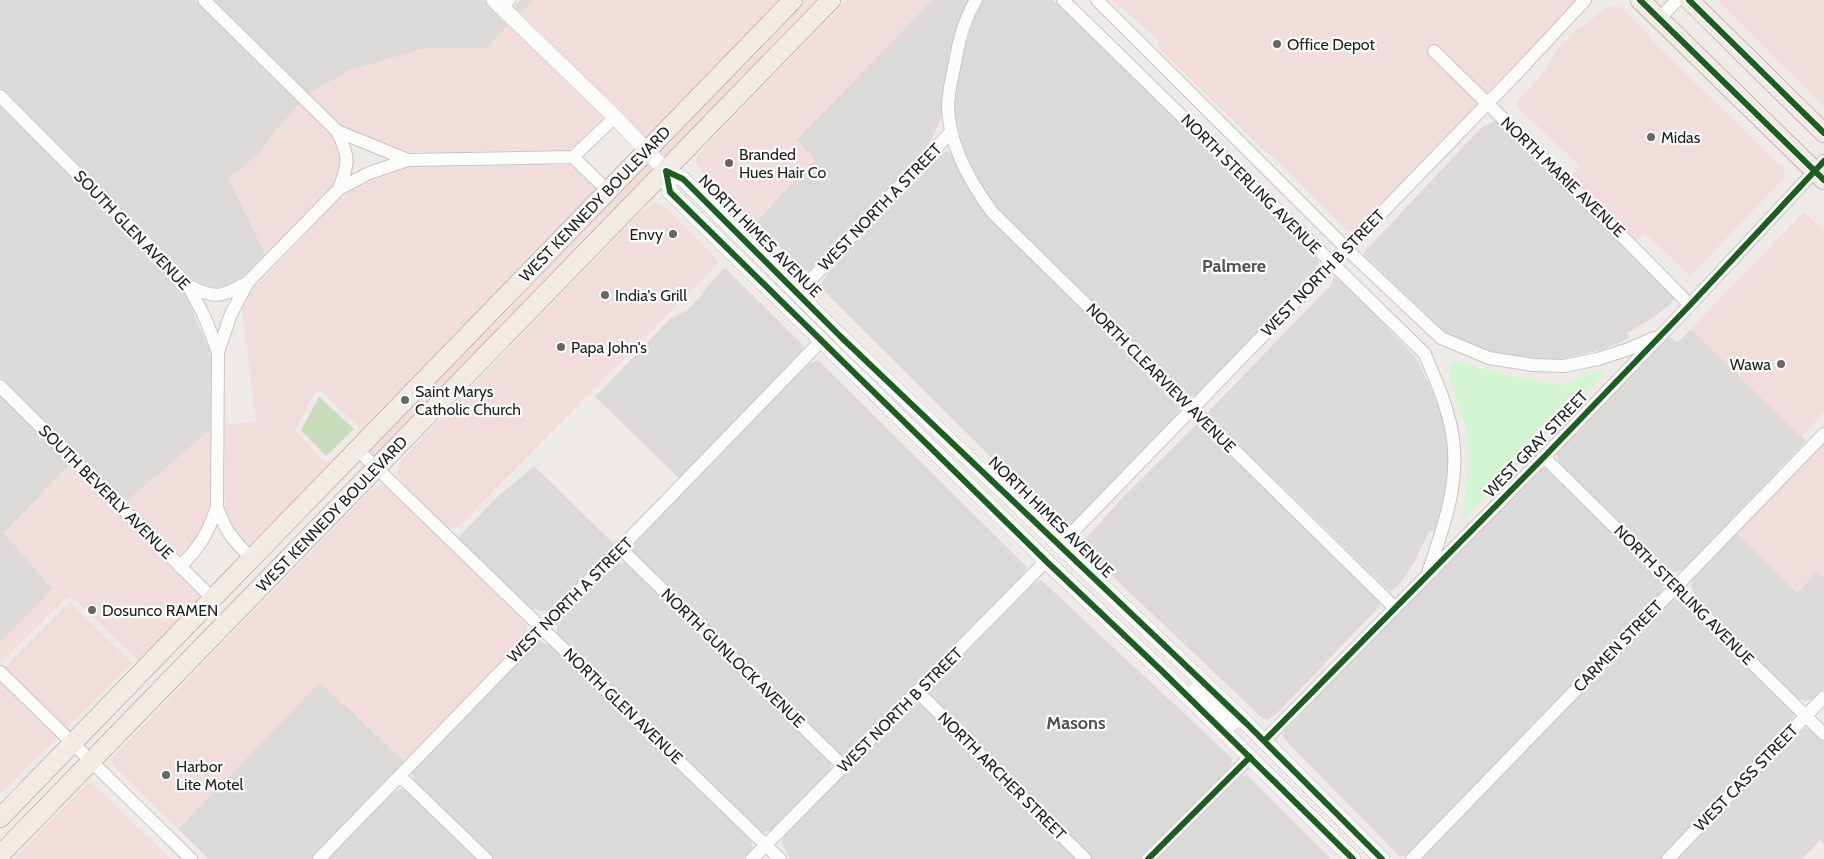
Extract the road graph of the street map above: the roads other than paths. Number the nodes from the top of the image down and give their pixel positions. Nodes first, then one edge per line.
1 (204, 0) edge
2 (793, 0) edge
3 (831, 0) edge
4 (976, 0) edge
5 (1063, 0) edge
6 (1097, 0) edge
7 (1585, 0) edge
8 (1640, 0) edge
9 (1677, 0) edge
10 (1689, 0) edge
11 (502, 2) edge
12 (1659, 19) junction
13 (1434, 51) dead end
14 (0, 96) edge
15 (1488, 104) junction
16 (1210, 112) junction
17 (615, 117) junction
18 (1194, 127) junction
19 (337, 132) junction
20 (952, 132) junction
21 (1824, 133) edge
22 (1244, 146) junction
23 (647, 151) junction
24 (574, 157) junction
25 (408, 160) junction
26 (1229, 164) junction
27 (666, 170) junction
28 (1821, 171) edge
29 (339, 189) junction
30 (608, 191) junction
31 (1347, 249) junction
32 (1332, 264) junction
33 (248, 282) junction
34 (188, 285) junction
35 (798, 293) junction
36 (1690, 305) junction
37 (1661, 335) junction
38 (1441, 338) junction
39 (822, 341) junction
40 (218, 352) junction
41 (1425, 354) junction
42 (0, 386) edge
43 (1192, 409) junction
44 (1824, 434) edge
45 (358, 449) junction
46 (1544, 457) junction
47 (377, 468) junction
48 (217, 507) junction
49 (1060, 545) junction
50 (621, 549) junction
51 (251, 558) junction
52 (1046, 560) junction
53 (180, 567) junction
54 (1427, 574) junction
55 (1676, 586) junction
56 (212, 598) junction
57 (1394, 607) junction
58 (542, 628) junction
59 (0, 672) edge
60 (1164, 673) junction
61 (918, 692) junction
62 (1824, 697) edge
63 (1806, 716) junction
64 (1824, 734) edge
65 (1264, 741) junction
66 (71, 743) junction
67 (1250, 757) junction
68 (90, 762) junction
69 (844, 767) junction
70 (400, 776) junction
71 (0, 818) edge
72 (1363, 841) junction
73 (766, 845) junction
74 (0, 855) edge
75 (190, 859) edge
76 (319, 859) edge
77 (486, 859) edge
78 (752, 859) edge
79 (780, 859) edge
80 (1085, 859) edge
81 (1148, 859) edge
82 (1353, 859) edge
83 (1382, 859) edge
84 (1412, 859) edge
85 (1668, 859) edge

1 - 19 street
2 - 23 main road, WEST KENNEDY BOULEVARD
3 - 27 main road, WEST KENNEDY BOULEVARD
4 - 20 street, WEST NORTH A STREET
5 - 18 street, NORTH STERLING AVENUE
6 - 16 street, NORTH STERLING AVENUE
7 - 15 street, WEST NORTH B STREET
8 - 12 main road
9 - 12 street
10 - 21 main road
11 - 17 street
12 - 28 main road
13 - 15 street, NORTH MARIE AVENUE
14 - 34 street, SOUTH GLEN AVENUE
15 - 31 street, WEST NORTH B STREET
15 - 36 street, NORTH MARIE AVENUE
16 - 18 street
16 - 22 street, NORTH STERLING AVENUE
17 - 23 street
17 - 24 street
18 - 26 street, NORTH STERLING AVENUE
19 - 25 street
19 - 29 street
20 - 35 street, WEST NORTH A STREET
20 - 43 street, NORTH CLEARVIEW AVENUE
22 - 26 street
22 - 31 street, NORTH STERLING AVENUE
23 - 27 street
23 - 30 main road, WEST KENNEDY BOULEVARD
24 - 25 street
24 - 30 street
25 - 29 street
26 - 32 street, NORTH STERLING AVENUE
27 - 35 street, NORTH HIMES AVENUE
27 - 39 street, NORTH HIMES AVENUE
27 - 47 main road, WEST KENNEDY BOULEVARD
28 - 36 street, WEST GRAY STREET
29 - 33 street
30 - 45 main road, WEST KENNEDY BOULEVARD
31 - 32 street, WEST NORTH B STREET
31 - 38 street, NORTH STERLING AVENUE
32 - 41 street, NORTH STERLING AVENUE
32 - 43 street, WEST NORTH B STREET
33 - 34 street
33 - 40 street
34 - 40 street, SOUTH GLEN AVENUE
35 - 49 street, NORTH HIMES AVENUE
36 - 37 street, WEST GRAY STREET
37 - 38 street
37 - 46 street, WEST GRAY STREET
38 - 41 street
39 - 50 street, WEST NORTH A STREET
39 - 52 street, NORTH HIMES AVENUE
40 - 48 street, SOUTH GLEN AVENUE
41 - 54 street, NORTH STERLING AVENUE
42 - 53 street, SOUTH BEVERLY AVENUE
43 - 49 street, WEST NORTH B STREET
43 - 57 street, NORTH CLEARVIEW AVENUE
44 - 55 street, CARMEN STREET
45 - 47 street, NORTH GLEN AVENUE
45 - 51 main road, WEST KENNEDY BOULEVARD
46 - 54 street, WEST GRAY STREET
46 - 55 street, NORTH STERLING AVENUE
47 - 58 street, NORTH GLEN AVENUE
47 - 68 main road, WEST KENNEDY BOULEVARD
48 - 51 street, SOUTH GLEN AVENUE
48 - 53 street, SOUTH GLEN AVENUE
49 - 65 street, NORTH HIMES AVENUE
50 - 58 street, WEST NORTH A STREET
50 - 69 street, NORTH GUNLOCK AVENUE
51 - 56 main road, WEST KENNEDY BOULEVARD
52 - 60 street, NORTH HIMES AVENUE
52 - 61 street, WEST NORTH B STREET
53 - 56 street, SOUTH BEVERLY AVENUE
54 - 57 street, WEST GRAY STREET
55 - 63 street, NORTH STERLING AVENUE
55 - 84 street, CARMEN STREET
56 - 66 main road, WEST KENNEDY BOULEVARD
57 - 65 street, WEST GRAY STREET
58 - 70 street, WEST NORTH A STREET
58 - 73 street, NORTH GLEN AVENUE
59 - 66 street
60 - 65 street
60 - 67 street, NORTH HIMES AVENUE
61 - 69 street, WEST NORTH B STREET
61 - 80 street, NORTH ARCHER STREET
62 - 63 street, WEST CASS STREET
63 - 64 street, NORTH STERLING AVENUE
63 - 85 street, WEST CASS STREET
65 - 72 street, NORTH HIMES AVENUE
66 - 68 street
66 - 71 main road, WEST KENNEDY BOULEVARD
67 - 72 street
67 - 81 street
67 - 82 street, NORTH HIMES AVENUE
68 - 74 main road, WEST KENNEDY BOULEVARD
68 - 75 street
69 - 73 street, WEST NORTH B STREET
70 - 76 street, WEST NORTH A STREET
70 - 77 street
72 - 83 street, NORTH HIMES AVENUE
73 - 78 street, WEST NORTH B STREET
73 - 79 street, NORTH GLEN AVENUE

